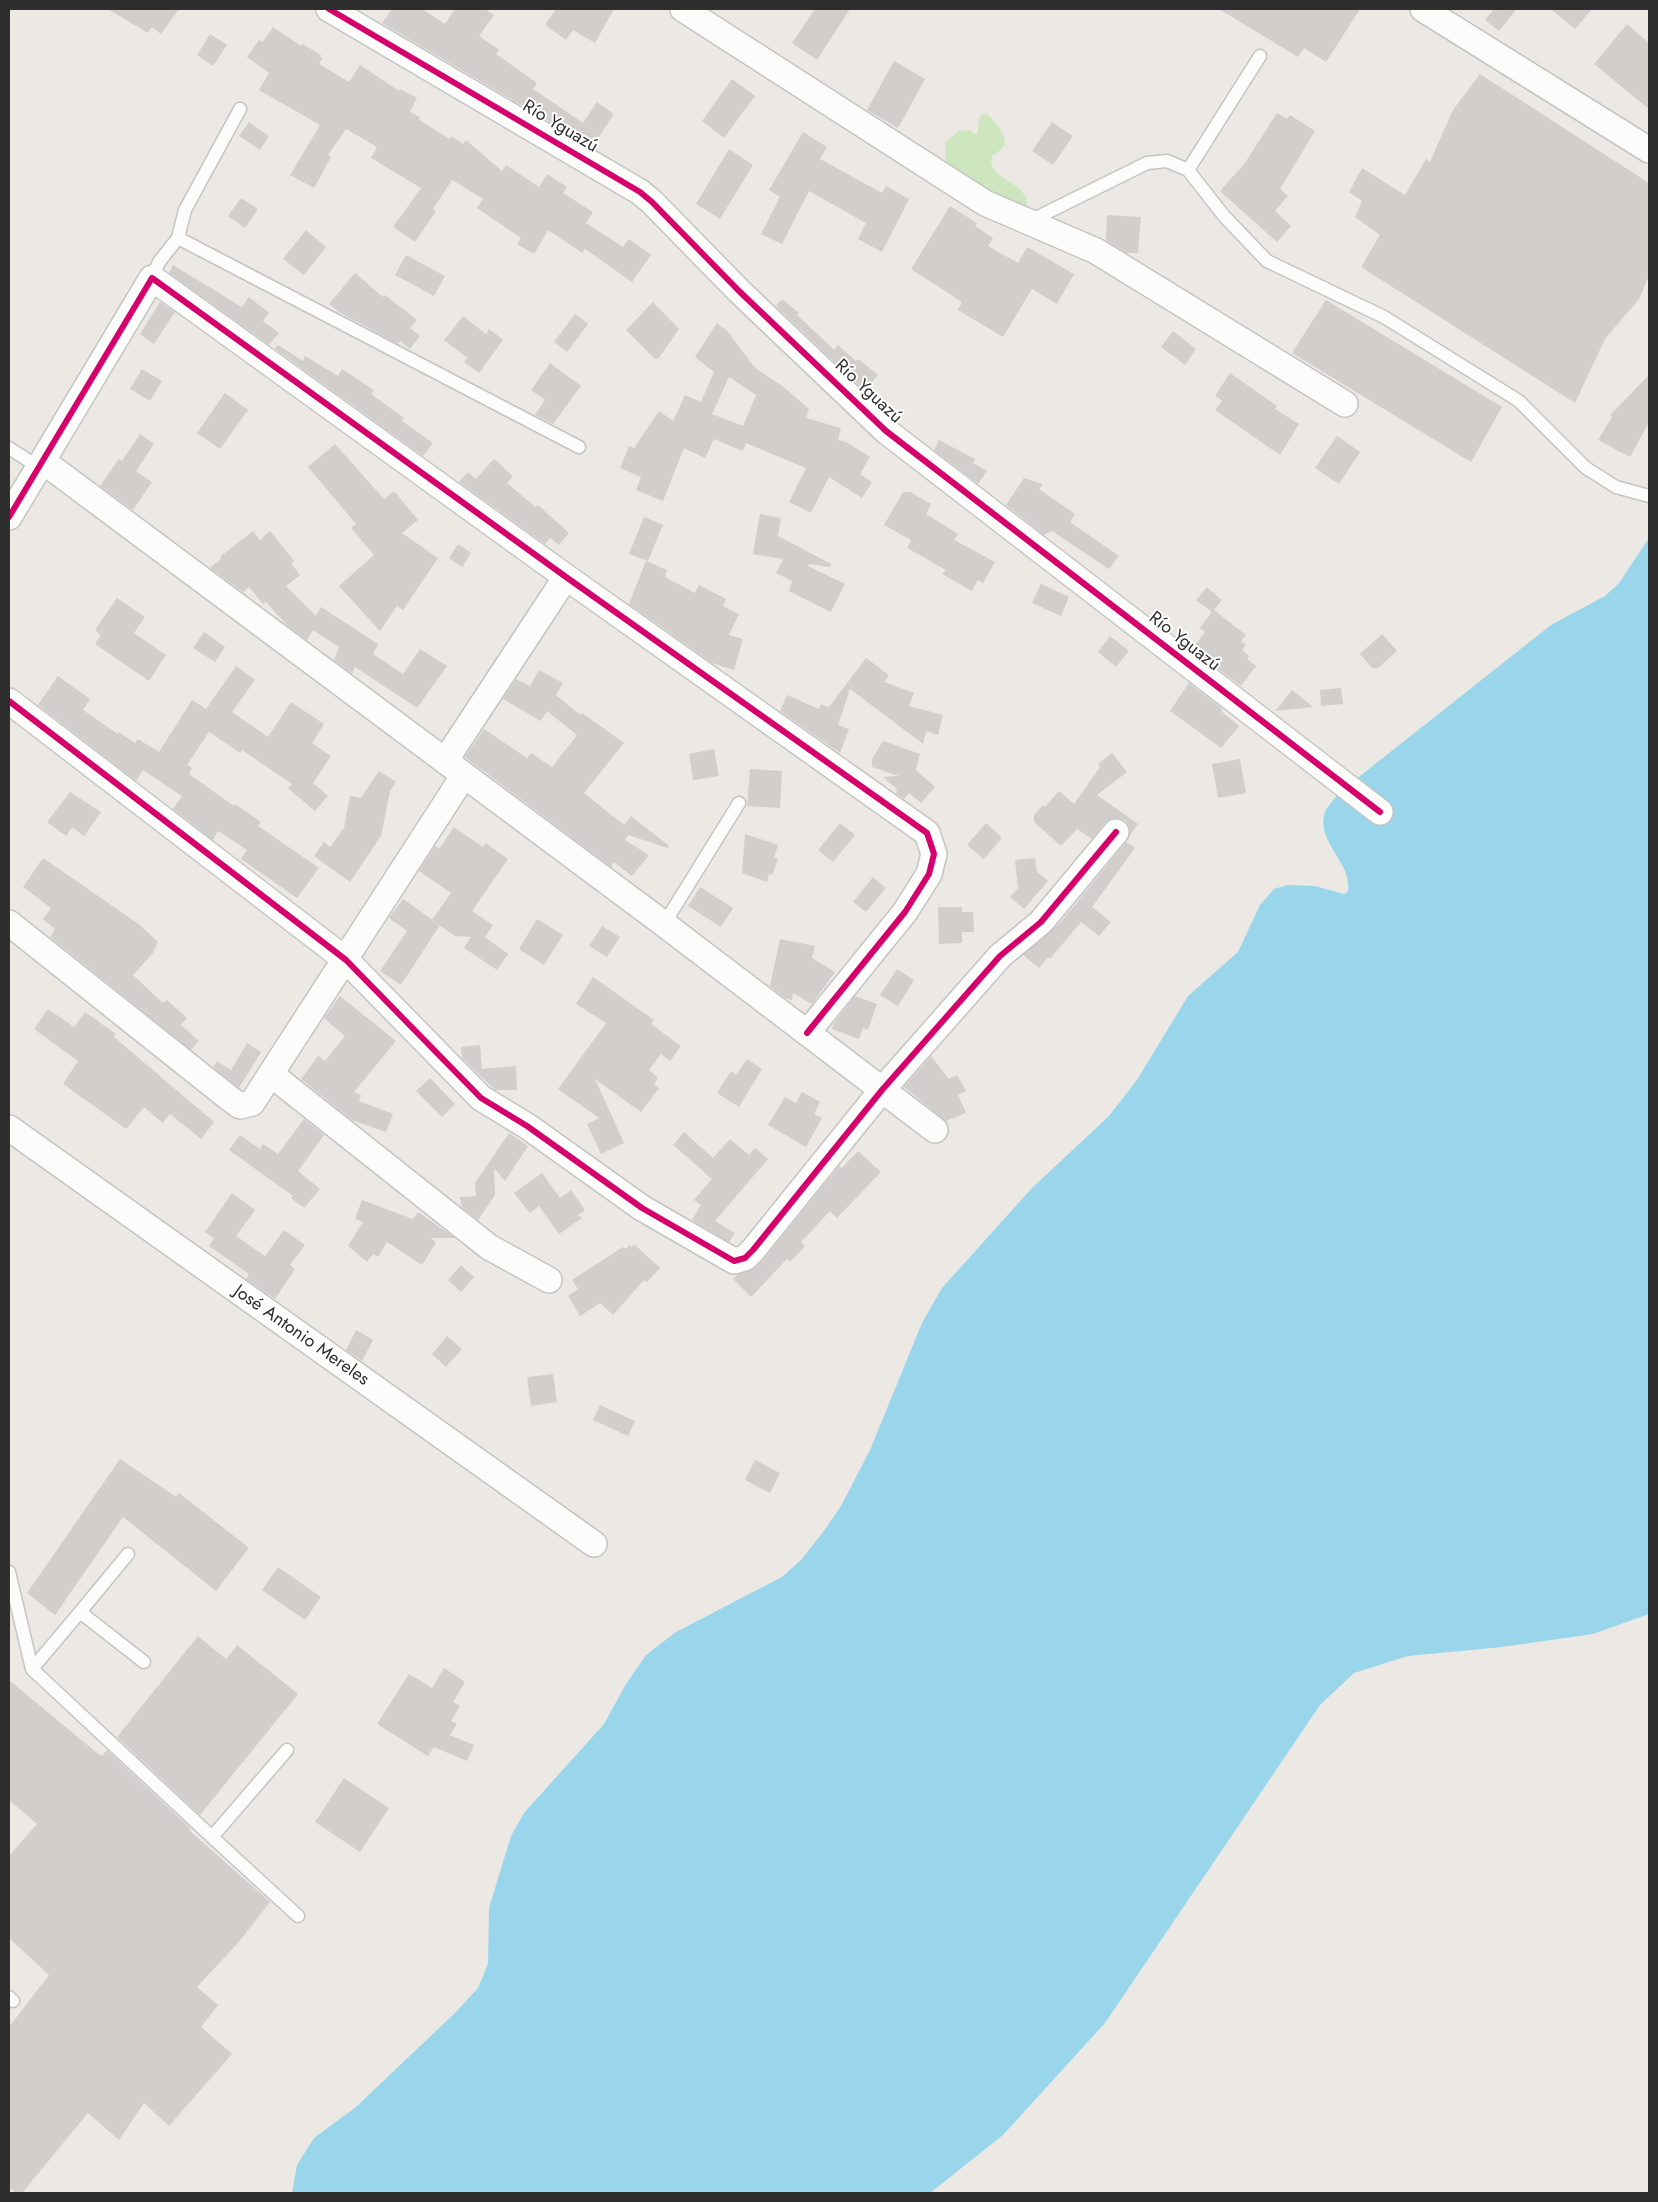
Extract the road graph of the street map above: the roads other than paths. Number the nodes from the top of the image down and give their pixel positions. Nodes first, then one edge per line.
1 (329, 9) edge
2 (683, 9) edge
3 (1423, 9) edge
4 (1260, 56) dead end
5 (240, 109) dead end
6 (1649, 150) edge
7 (1188, 170) junction
8 (1028, 222) junction
9 (178, 238) junction
10 (152, 278) junction
11 (1345, 404) dead end
12 (579, 447) dead end
13 (9, 448) edge
14 (42, 465) junction
15 (1649, 496) edge
16 (9, 517) edge
17 (566, 577) junction
18 (9, 701) edge
19 (454, 768) junction
20 (739, 803) dead end
21 (1380, 812) dead end
22 (1116, 832) dead end
23 (9, 923) edge
24 (664, 924) junction
25 (346, 960) junction
26 (807, 1033) junction
27 (272, 1075) junction
28 (882, 1090) junction
29 (9, 1128) edge
30 (935, 1130) dead end
31 (549, 1280) dead end
32 (594, 1544) dead end
33 (128, 1554) dead end
34 (9, 1572) edge
35 (80, 1612) junction
36 (144, 1662) dead end
37 (32, 1669) junction
38 (288, 1750) dead end
39 (212, 1837) junction
40 (298, 1916) dead end

1 - 21 street, Río Yguazú
2 - 8 street
3 - 6 street
4 - 7 lane
5 - 9 lane
7 - 8 lane
7 - 15 lane
8 - 11 street
9 - 10 lane
9 - 12 lane
10 - 14 street
10 - 17 street
13 - 14 lane
14 - 16 street
14 - 19 street
17 - 19 street
17 - 26 street
18 - 25 street
19 - 24 street
19 - 25 street
20 - 24 lane
22 - 28 street
23 - 27 street
24 - 26 street
25 - 27 street
25 - 28 street
26 - 28 street
27 - 31 street
28 - 30 street
29 - 32 street, José Antonio Mereles
33 - 35 lane
34 - 37 lane
35 - 36 lane
35 - 37 lane
37 - 39 lane
38 - 39 lane
39 - 40 lane

